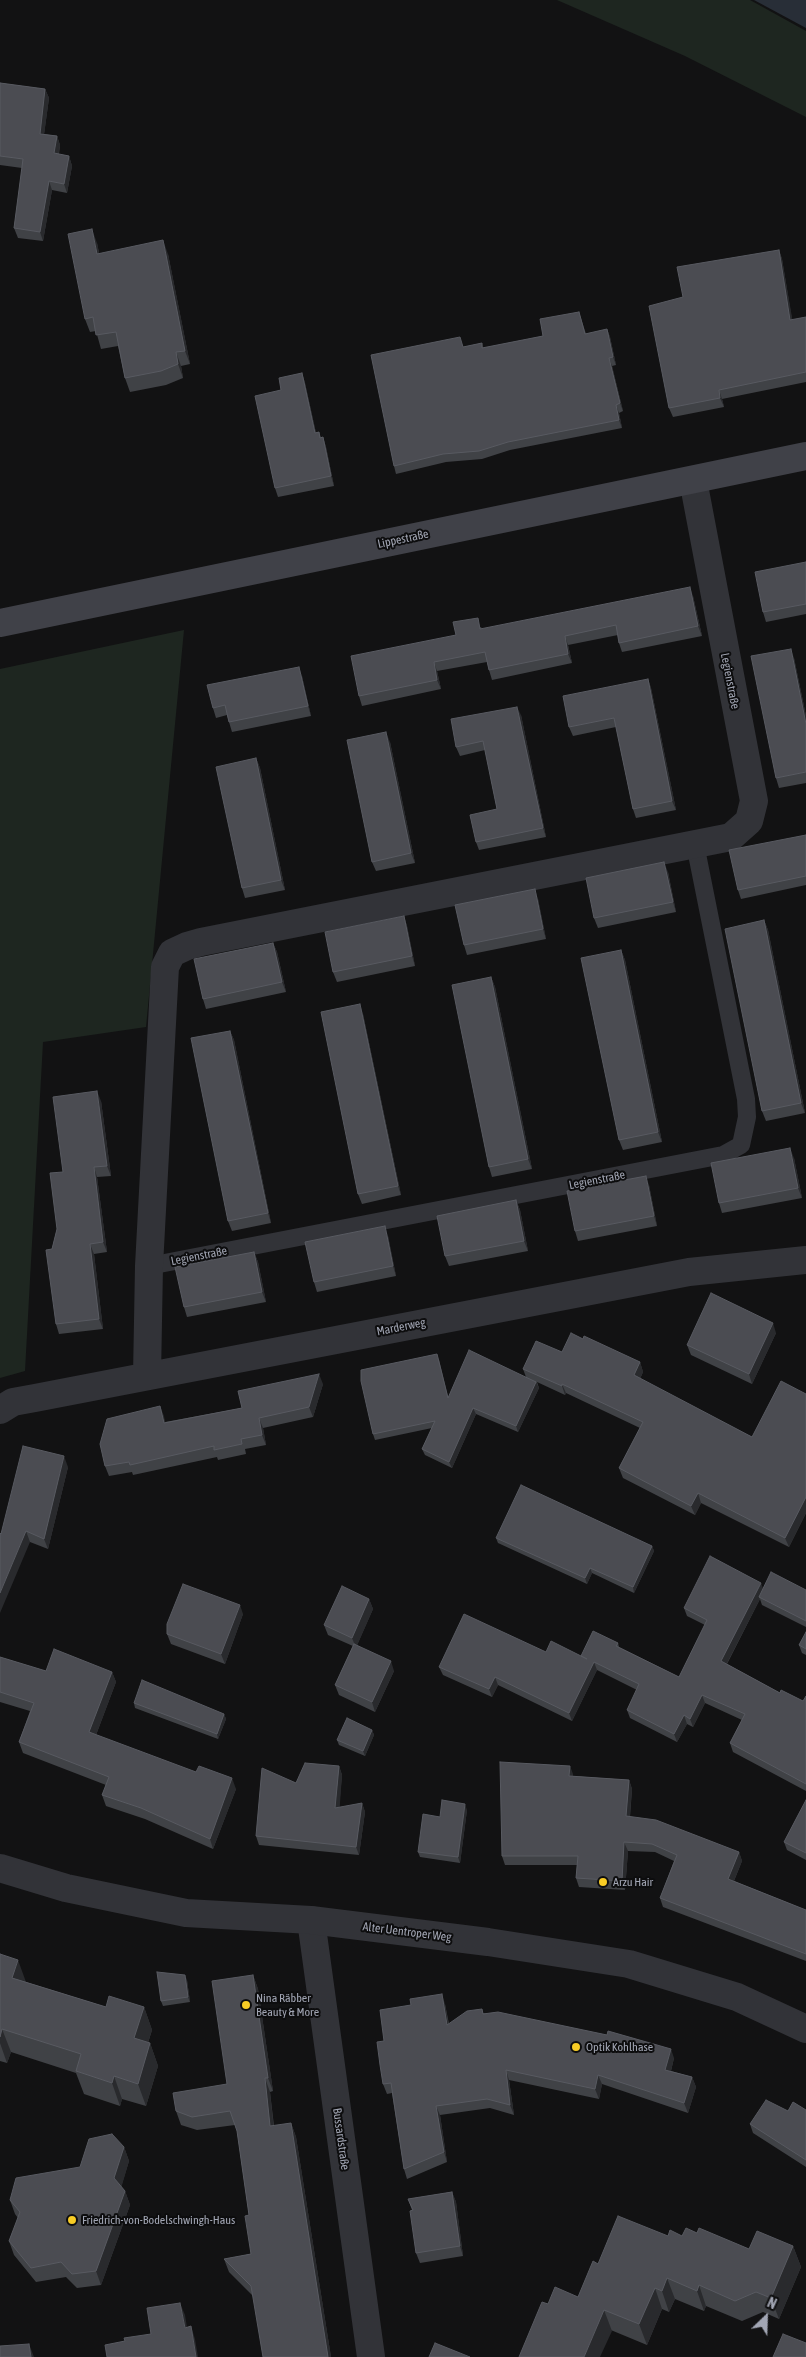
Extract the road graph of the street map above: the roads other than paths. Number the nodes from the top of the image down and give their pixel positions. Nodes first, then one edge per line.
1 (806, 456) edge
2 (692, 480) junction
3 (0, 623) edge
4 (695, 844) junction
5 (806, 1260) edge
6 (149, 1266) junction
7 (147, 1376) junction
8 (0, 1410) edge
9 (0, 1868) edge
10 (311, 1920) junction
11 (806, 2029) edge
12 (371, 2357) edge

1 - 2 main road, Lippestraße
2 - 3 main road, Lippestraße
2 - 4 street, Legienstraße
4 - 6 street, Legienstraße
4 - 6 lane, Legienstraße
5 - 7 street, Marderweg
6 - 7 street, Legienstraße
7 - 8 street, Marderweg
9 - 10 street, Alter Uentroper Weg
10 - 11 street, Alter Uentroper Weg
10 - 12 street, Bussardstraße

